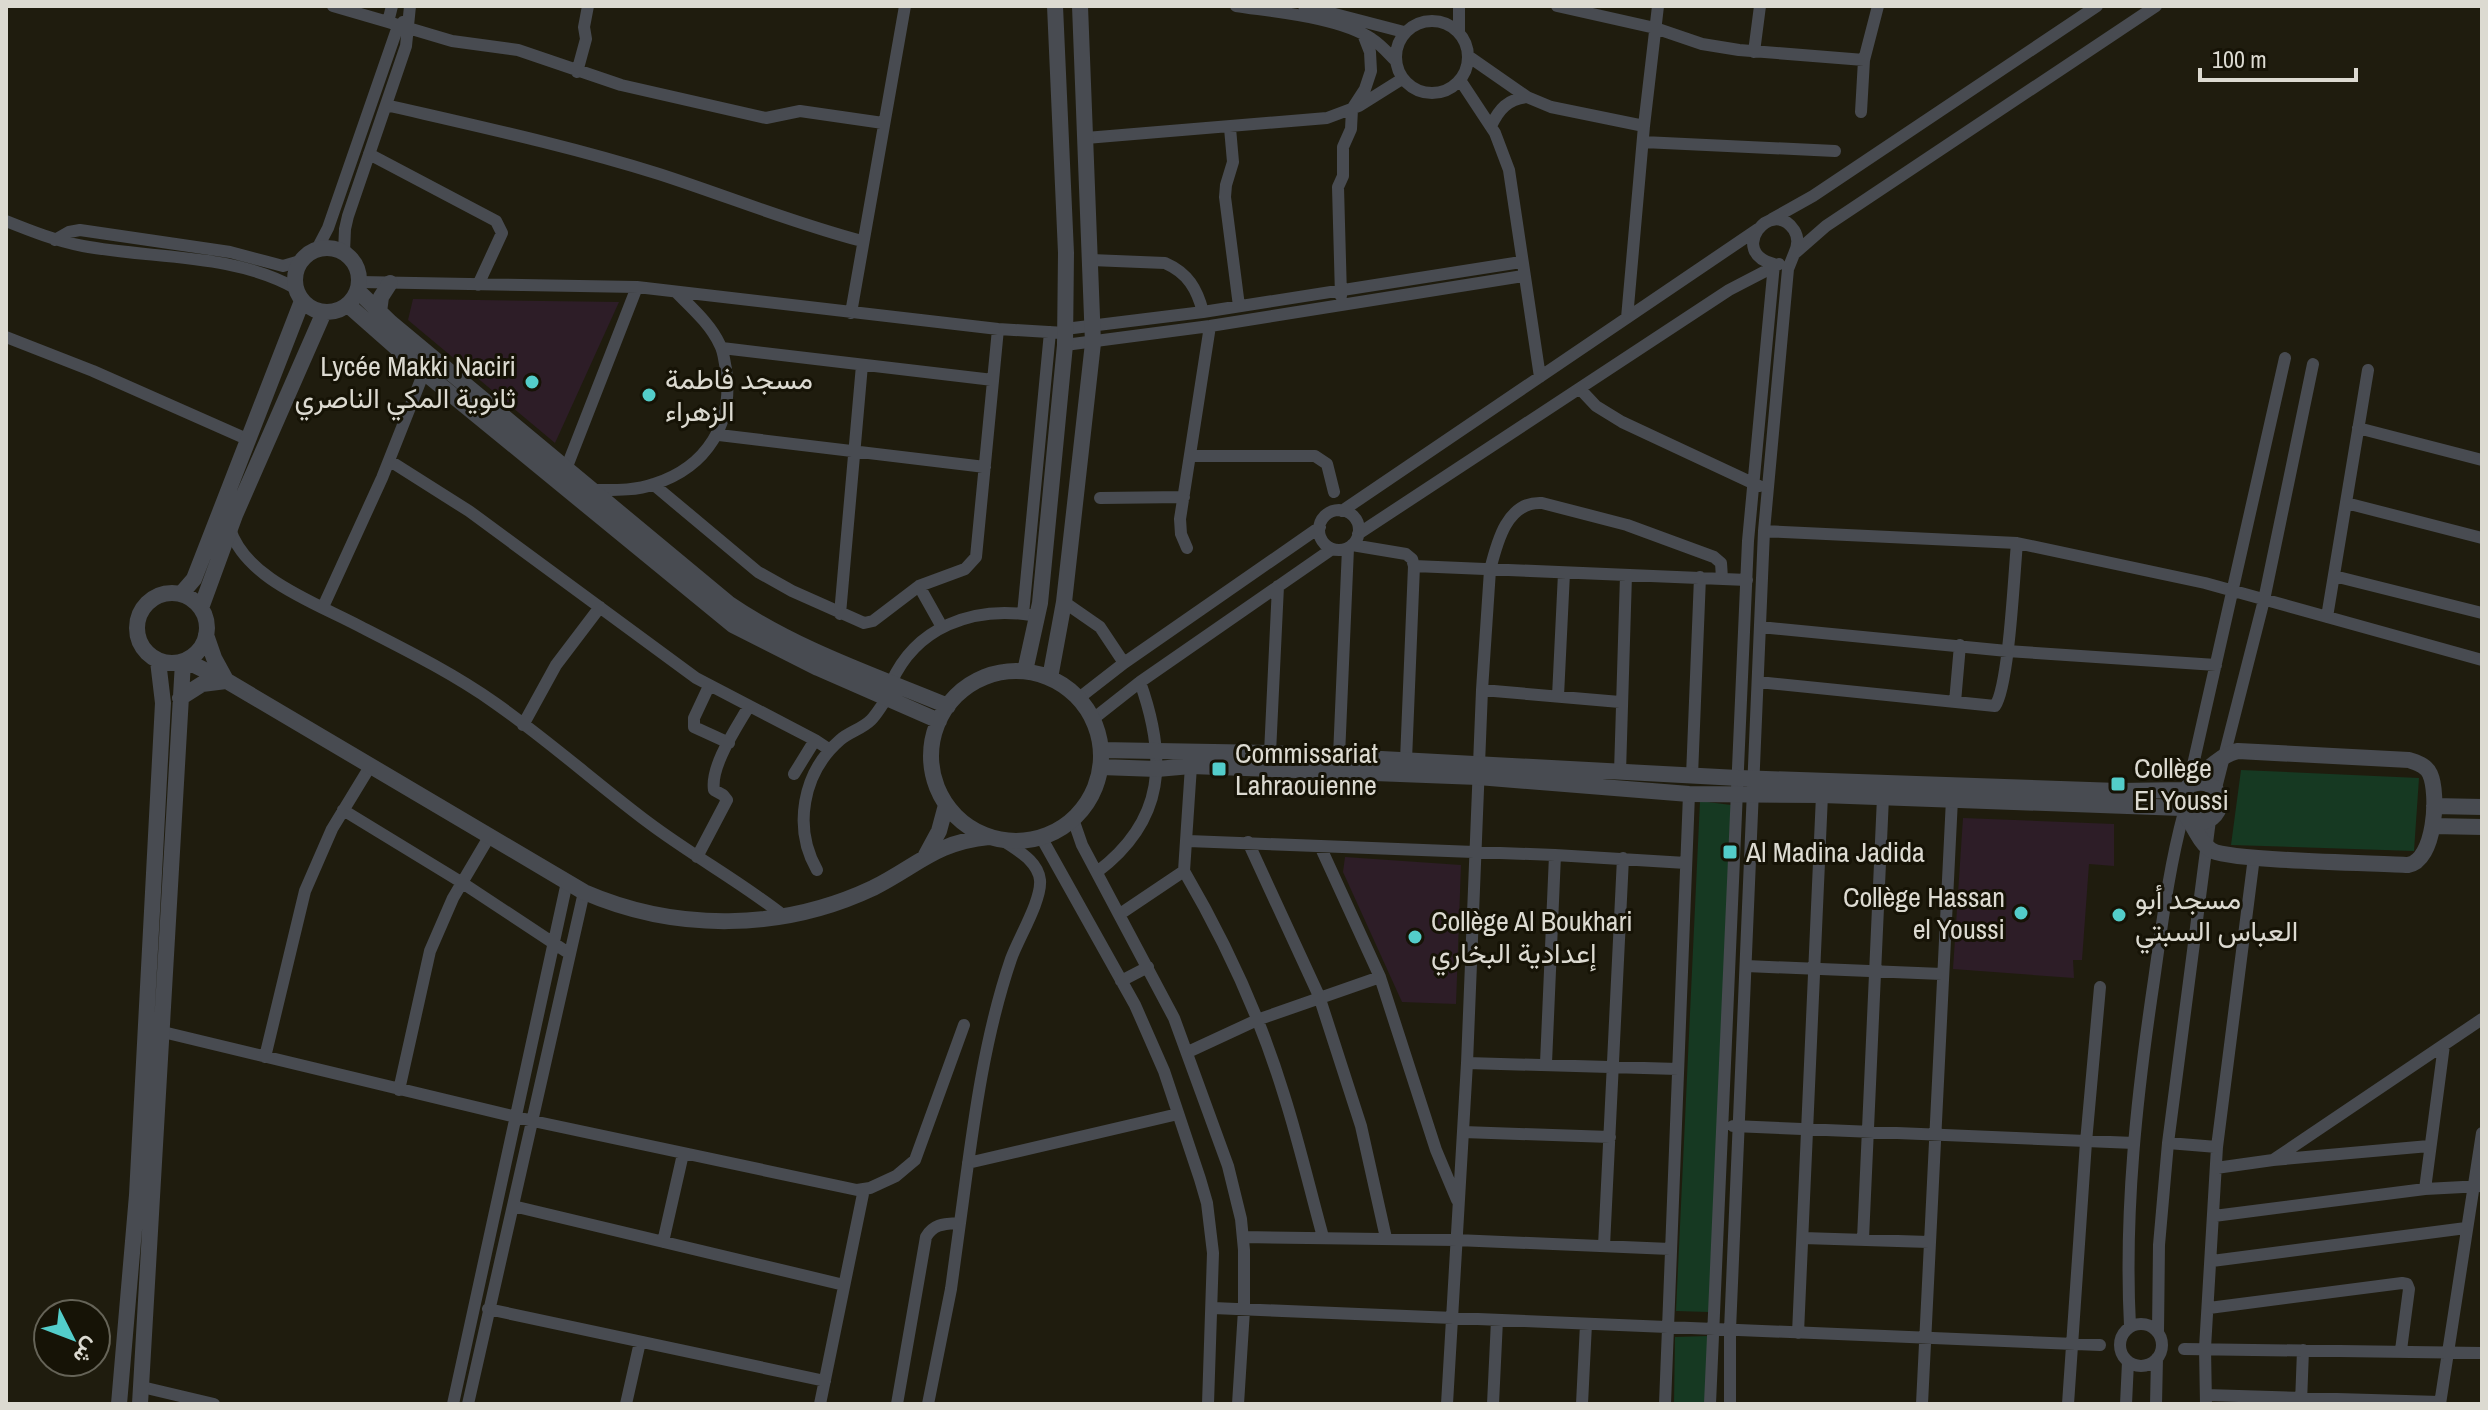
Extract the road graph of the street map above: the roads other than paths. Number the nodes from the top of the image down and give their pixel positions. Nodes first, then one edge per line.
1 (333, 6) edge
2 (392, 6) edge
3 (588, 6) edge
4 (905, 6) edge
5 (1055, 6) edge
6 (1080, 6) edge
7 (1236, 6) edge
8 (1304, 6) edge
9 (1421, 6) edge
10 (1459, 6) edge
11 (1557, 6) edge
12 (1658, 6) edge
13 (1760, 6) edge
14 (1878, 6) edge
15 (2097, 6) edge
16 (2156, 6) edge
17 (403, 20) edge
18 (1431, 20) junction
19 (1655, 28) junction
20 (1404, 32) junction
21 (1459, 32) junction
22 (1363, 34) junction
23 (1754, 52) junction
24 (1468, 56) junction
25 (1395, 60) junction
26 (1864, 60) junction
27 (577, 72) junction
28 (1402, 79) junction
29 (1460, 80) junction
30 (1527, 97) junction
31 (386, 105) junction
32 (1352, 109) junction
33 (1861, 112) dead end
34 (883, 123) junction
35 (1491, 126) junction
36 (1644, 126) junction
37 (1230, 128) junction
38 (1086, 138) junction
39 (1643, 142) junction
40 (1835, 151) dead end
41 (369, 154) junction
42 (6, 221) edge
43 (1770, 221) junction
44 (1758, 229) junction
45 (55, 240) junction
46 (862, 241) junction
47 (317, 249) junction
48 (344, 252) junction
49 (1794, 254) junction
50 (1091, 260) junction
51 (300, 261) junction
52 (1521, 262) junction
53 (1774, 264) junction
54 (1523, 276) junction
55 (390, 283) junction
56 (478, 285) junction
57 (637, 287) junction
58 (355, 293) junction
59 (677, 293) junction
60 (299, 294) junction
61 (1341, 297) junction
62 (1239, 306) junction
63 (324, 312) junction
64 (379, 312) junction
65 (1203, 312) junction
66 (851, 313) junction
67 (1627, 318) junction
68 (1210, 326) junction
69 (998, 329) junction
70 (1093, 334) junction
71 (1061, 335) junction
72 (6, 337) edge
73 (722, 348) junction
74 (2285, 358) dead end
75 (2313, 364) dead end
76 (862, 365) junction
77 (2368, 370) dead end
78 (424, 372) junction
79 (1540, 377) junction
80 (993, 380) junction
81 (1580, 389) junction
82 (2358, 428) junction
83 (719, 435) junction
84 (249, 440) junction
85 (854, 451) junction
86 (1191, 456) junction
87 (2482, 460) edge
88 (390, 461) junction
89 (985, 467) junction
90 (566, 469) junction
91 (1754, 484) junction
92 (654, 485) junction
93 (593, 490) junction
94 (1768, 490) junction
95 (1334, 492) dead end
96 (1184, 497) junction
97 (1100, 498) dead end
98 (2346, 503) junction
99 (1342, 511) junction
100 (1320, 527) junction
101 (230, 529) junction
102 (1764, 531) junction
103 (2482, 538) edge
104 (1353, 542) junction
105 (2017, 543) junction
106 (1187, 548) dead end
107 (1332, 549) junction
108 (1748, 556) junction
109 (1721, 563) junction
110 (1414, 566) junction
111 (1490, 570) junction
112 (1564, 573) junction
113 (1626, 575) junction
114 (2334, 576) junction
115 (1700, 577) junction
116 (1722, 578) junction
117 (1747, 580) junction
118 (919, 586) junction
119 (1278, 586) junction
120 (2233, 592) junction
121 (181, 594) junction
122 (2264, 600) junction
123 (1064, 602) junction
124 (323, 607) junction
125 (600, 607) junction
126 (201, 608) junction
127 (2482, 613) edge
128 (840, 614) junction
129 (1030, 615) junction
130 (2327, 617) junction
131 (942, 627) junction
132 (1760, 627) junction
133 (206, 635) junction
134 (1960, 645) junction
135 (2007, 651) junction
136 (2482, 660) edge
137 (158, 661) junction
138 (184, 661) junction
139 (1124, 663) junction
140 (2216, 665) junction
141 (1025, 671) junction
142 (1050, 678) junction
143 (227, 681) junction
144 (1140, 682) junction
145 (1758, 682) junction
146 (891, 683) junction
147 (709, 686) junction
148 (1482, 690) junction
149 (1558, 696) junction
150 (180, 698) junction
151 (1079, 698) junction
152 (886, 700) junction
153 (1620, 702) junction
154 (1955, 702) junction
155 (749, 706) junction
156 (944, 714) junction
157 (1093, 719) junction
158 (523, 725) junction
159 (815, 740) junction
160 (729, 743) junction
161 (830, 750) junction
162 (1270, 753) junction
163 (1339, 756) junction
164 (2225, 756) junction
165 (1101, 758) junction
166 (1406, 760) junction
167 (1158, 761) junction
168 (371, 765) junction
169 (1191, 766) junction
170 (1479, 770) junction
171 (1620, 772) junction
172 (794, 774) dead end
173 (1692, 776) junction
174 (1746, 786) junction
175 (2189, 787) junction
176 (2216, 788) junction
177 (1689, 794) junction
178 (1822, 795) junction
179 (1883, 797) junction
180 (1952, 799) junction
181 (946, 805) junction
182 (2434, 806) junction
183 (2482, 807) edge
184 (343, 810) junction
185 (2184, 812) junction
186 (1073, 819) junction
187 (2210, 820) junction
188 (2433, 826) junction
189 (2482, 827) edge
190 (489, 837) junction
191 (1041, 837) junction
192 (996, 839) junction
193 (1188, 841) junction
194 (1248, 842) junction
195 (2205, 845) junction
196 (1320, 846) junction
197 (1474, 851) junction
198 (926, 855) junction
199 (1555, 855) junction
200 (697, 857) junction
201 (2254, 857) junction
202 (1623, 858) junction
203 (1686, 863) junction
204 (817, 870) dead end
205 (1184, 871) junction
206 (1097, 872) junction
207 (461, 882) junction
208 (567, 882) junction
209 (584, 892) junction
210 (1120, 914) junction
211 (784, 916) junction
212 (554, 943) junction
213 (570, 954) junction
214 (1746, 966) junction
215 (1148, 967) junction
216 (1816, 969) junction
217 (1875, 972) junction
218 (1942, 974) junction
219 (1380, 977) junction
220 (1121, 981) junction
221 (2100, 987) dead end
222 (1319, 996) junction
223 (2482, 1019) edge
224 (1257, 1020) junction
225 (964, 1025) dead end
226 (163, 1032) junction
227 (2444, 1045) junction
228 (1188, 1052) junction
229 (265, 1057) junction
230 (1467, 1063) junction
231 (1546, 1063) junction
232 (1613, 1067) junction
233 (1678, 1069) junction
234 (399, 1090) junction
235 (1178, 1114) junction
236 (516, 1117) junction
237 (533, 1121) junction
238 (1723, 1126) junction
239 (1739, 1126) junction
240 (1807, 1130) junction
241 (1463, 1132) junction
242 (1870, 1132) junction
243 (1935, 1133) junction
244 (2482, 1133) edge
245 (1610, 1137) junction
246 (2086, 1142) junction
247 (2134, 1143) junction
248 (2168, 1143) junction
249 (2429, 1146) junction
250 (2217, 1147) junction
251 (683, 1154) junction
252 (2273, 1160) junction
253 (968, 1163) junction
254 (2216, 1168) junction
255 (2478, 1186) edge
256 (864, 1189) junction
257 (2425, 1189) junction
258 (1458, 1202) junction
259 (513, 1206) junction
260 (2214, 1216) junction
261 (960, 1223) junction
262 (2466, 1228) junction
263 (1243, 1237) junction
264 (1323, 1237) junction
265 (1386, 1238) junction
266 (1803, 1238) junction
267 (1863, 1239) junction
268 (1456, 1240) junction
269 (663, 1242) junction
270 (1929, 1242) junction
271 (1604, 1246) junction
272 (1670, 1249) junction
273 (2212, 1261) junction
274 (844, 1285) junction
275 (1213, 1308) junction
276 (2209, 1308) junction
277 (488, 1309) junction
278 (1244, 1310) junction
279 (1452, 1318) junction
280 (1497, 1320) junction
281 (1586, 1324) junction
282 (1667, 1327) junction
283 (1714, 1329) junction
284 (1730, 1330) junction
285 (2126, 1330) junction
286 (1798, 1333) junction
287 (2160, 1334) junction
288 (1927, 1338) junction
289 (640, 1342) junction
290 (2073, 1344) junction
291 (2100, 1345) junction
292 (2205, 1348) junction
293 (2184, 1349) junction
294 (2303, 1350) junction
295 (2401, 1350) junction
296 (2447, 1352) junction
297 (2482, 1353) edge
298 (2159, 1355) junction
299 (2124, 1357) junction
300 (825, 1381) junction
301 (141, 1396) edge
302 (2206, 1400) edge
303 (2301, 1401) edge
304 (2390, 1402) edge
305 (2440, 1403) edge
306 (119, 1404) edge
307 (214, 1404) edge
308 (453, 1404) edge
309 (468, 1404) edge
310 (626, 1404) edge
311 (820, 1404) edge
312 (897, 1404) edge
313 (928, 1404) edge
314 (1208, 1404) edge
315 (1238, 1404) edge
316 (1447, 1404) edge
317 (1493, 1404) edge
318 (1582, 1404) edge
319 (1665, 1404) edge
320 (1710, 1404) edge
321 (1730, 1404) edge
322 (1922, 1404) edge
323 (2068, 1404) edge
324 (2126, 1404) edge
325 (2156, 1404) edge

1 - 17 street
2 - 17 street
3 - 27 street
4 - 34 street
5 - 71 street
6 - 38 street
7 - 22 street
8 - 20 street
9 - 18 street
10 - 21 street
11 - 19 street
12 - 19 street
13 - 23 street
14 - 26 street
15 - 43 street
16 - 49 street
17 - 27 street
17 - 31 street
17 - 47 street
18 - 20 street
18 - 21 street
19 - 23 street
19 - 36 street
20 - 25 street
21 - 24 street
22 - 25 street
22 - 32 street
23 - 26 street
24 - 29 street
24 - 30 street
25 - 28 street
26 - 33 street
27 - 34 street
28 - 29 street
28 - 32 street
29 - 35 street
30 - 35 street
30 - 36 street
31 - 41 street
31 - 46 street
32 - 37 street
32 - 61 street
34 - 46 street
35 - 52 street
36 - 39 street
37 - 38 street
37 - 62 street
38 - 50 street
39 - 40 street
39 - 67 street
41 - 48 street
41 - 56 street
42 - 45 street
43 - 44 street
43 - 49 street
44 - 53 street
44 - 67 street
45 - 51 street
45 - 60 street
46 - 66 street
47 - 48 street
47 - 51 street
48 - 58 street
49 - 53 street
49 - 94 street
50 - 65 street
50 - 70 street
51 - 60 street
52 - 54 street
52 - 61 street
53 - 81 street
53 - 91 street
54 - 61 street
54 - 79 street
55 - 56 street
55 - 58 street
55 - 64 street
56 - 57 street
57 - 59 street
57 - 90 street
58 - 63 street
58 - 64 street
58 - 78 street
59 - 66 street
59 - 73 street
60 - 63 street
60 - 84 street
61 - 62 street
61 - 68 street
62 - 65 street
63 - 101 street
64 - 90 street
65 - 70 street
66 - 69 street
67 - 79 street
68 - 70 street
68 - 86 street
69 - 71 street
69 - 80 street
70 - 71 street
70 - 123 street
71 - 129 street
72 - 84 street
73 - 76 street
73 - 83 street
74 - 120 street
75 - 122 street
76 - 80 street
76 - 85 street
77 - 82 street
78 - 88 street
78 - 152 street
79 - 99 street
80 - 89 street
81 - 91 street
81 - 104 street
82 - 87 street
82 - 98 street
83 - 85 street
83 - 92 street
84 - 121 street
85 - 89 street
85 - 128 street
86 - 95 street
86 - 96 street
88 - 124 street
88 - 125 street
89 - 118 street
90 - 93 street
91 - 94 street
91 - 108 street
92 - 93 street
92 - 128 street
93 - 146 street
94 - 102 street
96 - 97 street
96 - 106 street
98 - 103 street
98 - 114 street
99 - 100 street
99 - 104 street
100 - 107 street
100 - 139 street
101 - 124 street
101 - 126 street
102 - 105 street
102 - 132 street
104 - 107 street
104 - 110 street
104 - 163 street
105 - 120 street
105 - 135 street
107 - 119 street
108 - 109 street
108 - 117 street
109 - 111 street
109 - 116 street
110 - 111 street
110 - 166 street
111 - 112 street
111 - 148 street
112 - 113 street
112 - 149 street
113 - 115 street
113 - 153 street
114 - 127 street
114 - 130 street
115 - 116 street
115 - 173 street
116 - 117 street
117 - 174 street
118 - 128 street
118 - 131 street
119 - 144 street
119 - 162 street
120 - 122 street
120 - 140 street
121 - 126 street
121 - 137 street
122 - 130 street
122 - 164 street
123 - 139 street
123 - 142 street
124 - 158 street
125 - 147 street
125 - 158 street
126 - 133 street
129 - 131 street
129 - 141 street
130 - 136 street
131 - 146 street
132 - 134 street
132 - 145 street
133 - 138 street
133 - 143 street
134 - 135 street
134 - 154 street
135 - 140 street
135 - 154 street
137 - 138 street
137 - 306 street
138 - 143 street
138 - 150 street
139 - 151 street
140 - 175 street
141 - 142 street
141 - 156 street
142 - 151 street
143 - 150 street
143 - 168 street
144 - 157 street
144 - 167 street
145 - 154 street
145 - 174 street
146 - 156 street
147 - 155 street
147 - 160 street
148 - 149 street
148 - 170 street
149 - 153 street
150 - 226 street
151 - 157 street
152 - 156 street
152 - 161 street
153 - 171 street
155 - 159 street
155 - 160 street
156 - 181 street
157 - 165 street
158 - 200 street
159 - 161 street
159 - 172 street
160 - 200 street
161 - 204 street
162 - 163 street
162 - 167 street
163 - 166 street
164 - 175 street
164 - 176 street
164 - 182 street
165 - 167 street
165 - 186 street
166 - 170 street
167 - 169 street
167 - 206 street
168 - 184 street
168 - 190 street
169 - 170 street
169 - 193 street
170 - 171 street
170 - 177 street
170 - 197 street
171 - 173 street
173 - 174 street
174 - 175 street
174 - 177 street
174 - 178 street
174 - 214 street
174 - 238 street
175 - 176 street
175 - 185 street
176 - 187 street
177 - 203 street
178 - 179 street
178 - 216 street
179 - 180 street
179 - 217 street
180 - 185 street
180 - 218 street
181 - 192 street
181 - 198 street
182 - 183 street
182 - 188 street
184 - 207 street
184 - 229 street
185 - 187 street
185 - 195 street
185 - 247 street
186 - 191 street
186 - 206 street
187 - 195 street
188 - 189 street
188 - 201 street
190 - 207 street
190 - 208 street
191 - 192 street
191 - 220 street
192 - 198 street
192 - 253 street
193 - 194 street
193 - 205 street
194 - 196 street
194 - 222 street
195 - 201 street
195 - 248 street
196 - 197 street
196 - 219 street
197 - 199 street
197 - 230 street
198 - 211 street
199 - 202 street
199 - 231 street
200 - 211 street
201 - 250 street
202 - 203 street
202 - 232 street
203 - 233 street
205 - 210 street
205 - 224 street
206 - 210 street
207 - 212 street
207 - 234 street
208 - 209 street
208 - 212 street
209 - 211 street
209 - 213 street
210 - 215 street
212 - 213 street
212 - 236 street
213 - 237 street
214 - 216 street
214 - 239 street
215 - 220 street
215 - 228 street
216 - 217 street
216 - 240 street
217 - 218 street
217 - 242 street
218 - 243 street
219 - 222 street
219 - 258 street
220 - 235 street
221 - 246 street
222 - 224 street
222 - 265 street
223 - 227 street
224 - 228 street
224 - 264 street
225 - 256 street
226 - 229 street
226 - 301 street
227 - 249 street
227 - 252 street
228 - 263 street
229 - 234 street
230 - 231 street
230 - 241 street
231 - 232 street
232 - 233 street
232 - 245 street
233 - 272 street
234 - 236 street
235 - 253 street
235 - 275 street
236 - 237 street
236 - 308 street
237 - 251 street
237 - 259 street
238 - 239 street
238 - 283 street
239 - 240 street
239 - 284 street
240 - 242 street
240 - 266 street
241 - 245 street
241 - 258 street
242 - 243 street
242 - 267 street
243 - 246 street
243 - 270 street
244 - 255 street
245 - 271 street
246 - 247 street
246 - 290 street
247 - 285 street
248 - 250 street
248 - 287 street
249 - 252 street
249 - 257 street
250 - 254 street
251 - 256 street
251 - 269 street
252 - 254 street
253 - 261 street
254 - 260 street
255 - 257 street
255 - 262 street
256 - 274 street
257 - 260 street
258 - 268 street
259 - 269 street
259 - 277 street
260 - 273 street
261 - 312 street
261 - 313 street
262 - 273 street
262 - 296 street
263 - 264 street
263 - 278 street
264 - 265 street
265 - 268 street
266 - 267 street
266 - 286 street
267 - 270 street
268 - 271 street
268 - 279 street
269 - 274 street
270 - 288 street
271 - 272 street
272 - 282 street
273 - 276 street
274 - 300 street
275 - 278 street
275 - 314 street
276 - 292 street
276 - 295 street
277 - 289 street
277 - 309 street
278 - 279 street
278 - 315 street
279 - 280 street
279 - 316 street
280 - 281 street
280 - 317 street
281 - 282 street
281 - 318 street
282 - 283 street
282 - 319 street
283 - 284 street
283 - 320 street
284 - 286 street
284 - 321 street
285 - 287 street
285 - 291 street
285 - 299 street
286 - 288 street
287 - 293 street
287 - 298 street
288 - 290 street
288 - 322 street
289 - 300 street
289 - 310 street
290 - 291 street
290 - 323 street
291 - 299 street
292 - 293 street
292 - 294 street
292 - 302 street
293 - 298 street
294 - 295 street
294 - 303 street
295 - 296 street
296 - 297 street
296 - 305 street
298 - 299 street
298 - 325 street
299 - 324 street
300 - 311 street
301 - 307 street
302 - 303 street
303 - 304 street
304 - 305 street

